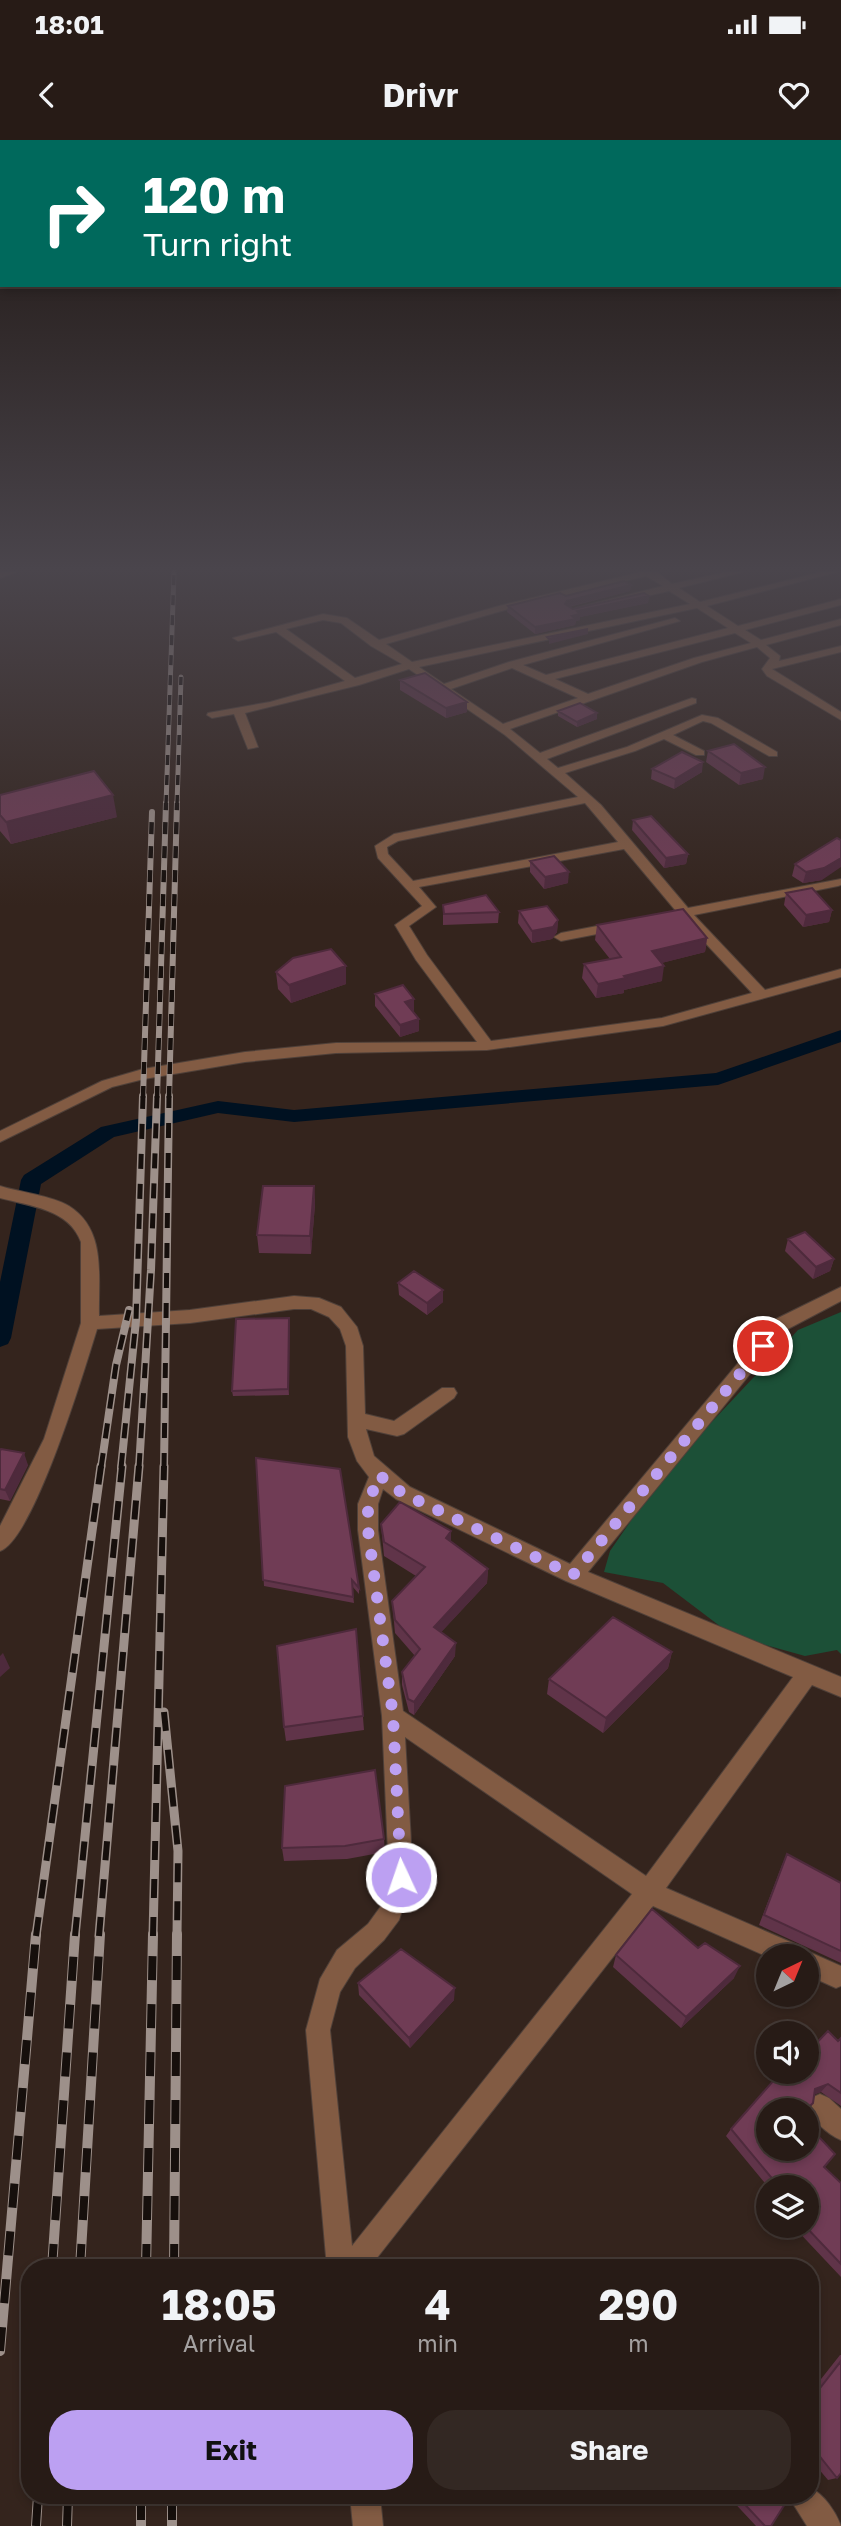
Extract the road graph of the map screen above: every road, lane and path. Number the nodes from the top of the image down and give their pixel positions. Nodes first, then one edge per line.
1 (354, 683) edge
2 (436, 683) edge
3 (457, 683) edge
4 (559, 683) edge
5 (632, 683) edge
6 (786, 683) edge
7 (443, 688) junction
8 (590, 699) junction
9 (692, 701) dead end
10 (239, 712) junction
11 (212, 715) dead end
12 (841, 717) edge
13 (501, 728) junction
14 (664, 734) junction
15 (252, 747) dead end
16 (700, 753) dead end
17 (773, 754) dead end
18 (538, 758) junction
19 (557, 772) junction
20 (587, 799) junction
21 (628, 844) junction
22 (838, 882) dead end
23 (412, 885) junction
24 (686, 912) junction
25 (661, 917) edge
26 (636, 922) edge
27 (561, 937) dead end
28 (841, 973) edge
29 (762, 995) junction
30 (487, 1046) junction
31 (0, 1137) edge
32 (0, 1192) edge
33 (841, 1293) edge
34 (90, 1323) junction
35 (448, 1393) dead end
36 (357, 1419) junction
37 (379, 1475) junction
38 (0, 1544) edge
39 (573, 1575) junction
40 (807, 1675) junction
41 (841, 1687) edge
42 (393, 1716) junction
43 (649, 1892) junction
44 (766, 1944) edge
45 (819, 1968) edge
46 (836, 1976) dead end
47 (820, 2108) dead end
48 (841, 2127) edge
49 (340, 2259) edge
50 (359, 2259) edge
51 (366, 2504) edge
52 (809, 2504) edge
53 (368, 2526) edge
54 (826, 2526) edge

1 - 10 street
2 - 7 street
3 - 7 street
4 - 8 street
5 - 8 street
6 - 12 street
7 - 13 street
8 - 13 street
9 - 18 street
10 - 11 street
10 - 15 street
13 - 18 street
14 - 16 street
14 - 17 street
14 - 19 street
18 - 19 street
19 - 20 street
20 - 21 street
20 - 23 street
21 - 23 street
21 - 24 street
22 - 24 street
23 - 30 street
24 - 25 street
24 - 29 street
26 - 27 street
28 - 29 street
29 - 30 street
30 - 31 street
32 - 34 street
33 - 39 street
34 - 36 street
34 - 38 street
35 - 36 street
36 - 37 street
37 - 39 street
37 - 42 street
39 - 40 street
40 - 41 street
40 - 43 street
42 - 43 street
42 - 49 street
43 - 44 street
43 - 50 street
45 - 46 street
47 - 48 street
51 - 53 street
52 - 54 street

